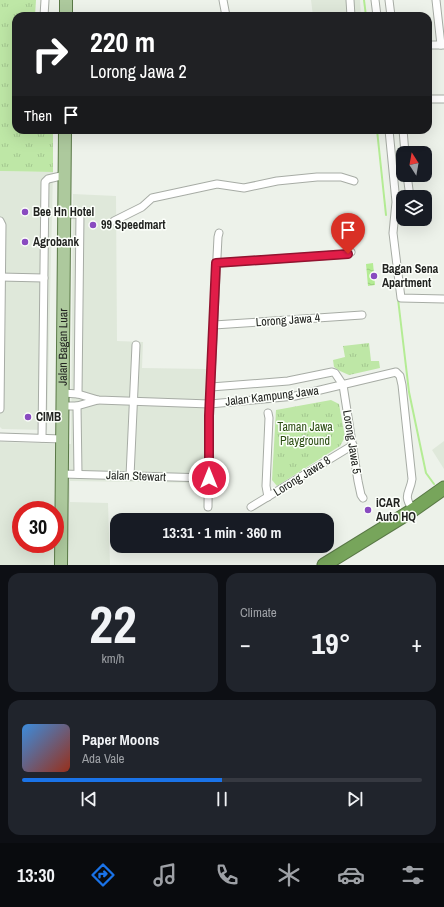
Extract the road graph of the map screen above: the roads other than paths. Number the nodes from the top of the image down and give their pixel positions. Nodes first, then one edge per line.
1 (45, 0) edge
2 (66, 0) edge
3 (224, 0) edge
4 (350, 0) edge
5 (375, 0) edge
6 (389, 0) edge
7 (436, 0) edge
8 (44, 12) edge
9 (66, 12) edge
10 (226, 12) edge
11 (351, 12) edge
12 (376, 12) edge
13 (390, 12) edge
14 (442, 45) edge
15 (432, 99) edge
16 (444, 99) edge
17 (65, 134) edge
18 (390, 134) edge
19 (403, 134) edge
20 (404, 146) edge
21 (65, 175) junction
22 (354, 181) dead end
23 (398, 190) edge
24 (64, 214) junction
25 (396, 219) edge
26 (0, 221) edge
27 (114, 221) dead end
28 (219, 233) dead end
29 (351, 252) dead end
30 (216, 263) junction
31 (1, 277) edge
32 (44, 278) junction
33 (444, 299) edge
34 (362, 315) dead end
35 (214, 325) junction
36 (136, 345) dead end
37 (343, 385) junction
38 (211, 387) junction
39 (63, 393) junction
40 (78, 394) junction
41 (0, 398) edge
42 (98, 400) junction
43 (133, 401) junction
44 (210, 404) junction
45 (62, 406) junction
46 (77, 406) junction
47 (0, 409) edge
48 (268, 413) dead end
49 (0, 437) edge
50 (42, 438) junction
51 (62, 439) junction
52 (353, 445) junction
53 (62, 474) junction
54 (78, 474) junction
55 (130, 476) junction
56 (209, 478) junction
57 (444, 488) edge
58 (444, 495) edge
59 (268, 497) junction
60 (363, 498) dead end
61 (208, 507) dead end
62 (251, 507) dead end
63 (413, 510) junction
64 (61, 565) edge
65 (324, 565) edge

1 - 8 street
2 - 9 main road
3 - 10 street
4 - 11 street
5 - 12 street
6 - 13 street
7 - 14 street
15 - 16 street
17 - 21 main road, Jalan Bagan Luar
18 - 23 street
19 - 20 street
21 - 24 main road, Jalan Bagan Luar
21 - 32 street
22 - 27 street
24 - 39 main road, Jalan Bagan Luar
24 - 40 street
25 - 33 street
26 - 31 street
28 - 30 street
29 - 30 street
30 - 35 street
31 - 32 street
31 - 41 street
32 - 50 street
34 - 35 street, Lorong Jawa 4
35 - 38 street
36 - 43 street
37 - 38 street
37 - 44 street, Jalan Kampung Jawa
37 - 52 street, Lorong Jawa 5
37 - 63 street, Jalan Kampung Jawa
38 - 44 street
39 - 40 street, Jalan Kampung Jawa
39 - 45 main road, Jalan Bagan Luar
40 - 42 street, Jalan Kampung Jawa
41 - 47 street
42 - 43 street, Jalan Kampung Jawa
42 - 46 street, Jalan Kampung Jawa
43 - 44 street, Jalan Kampung Jawa
43 - 55 street
44 - 56 street
45 - 46 street, Jalan Kampung Jawa
45 - 51 main road, Jalan Bagan Luar
46 - 54 street
48 - 59 street
49 - 50 street
50 - 51 street
51 - 53 main road, Jalan Bagan Luar
52 - 59 street, Lorong Jawa 8
52 - 60 street, Lorong Jawa 5
53 - 54 street, Jalan Stewart
53 - 64 main road, Jalan Bagan Luar
54 - 55 street, Jalan Stewart
55 - 56 street, Jalan Stewart
56 - 61 street
57 - 63 highway
58 - 63 highway
59 - 62 street, Lorong Jawa 8
63 - 65 highway

